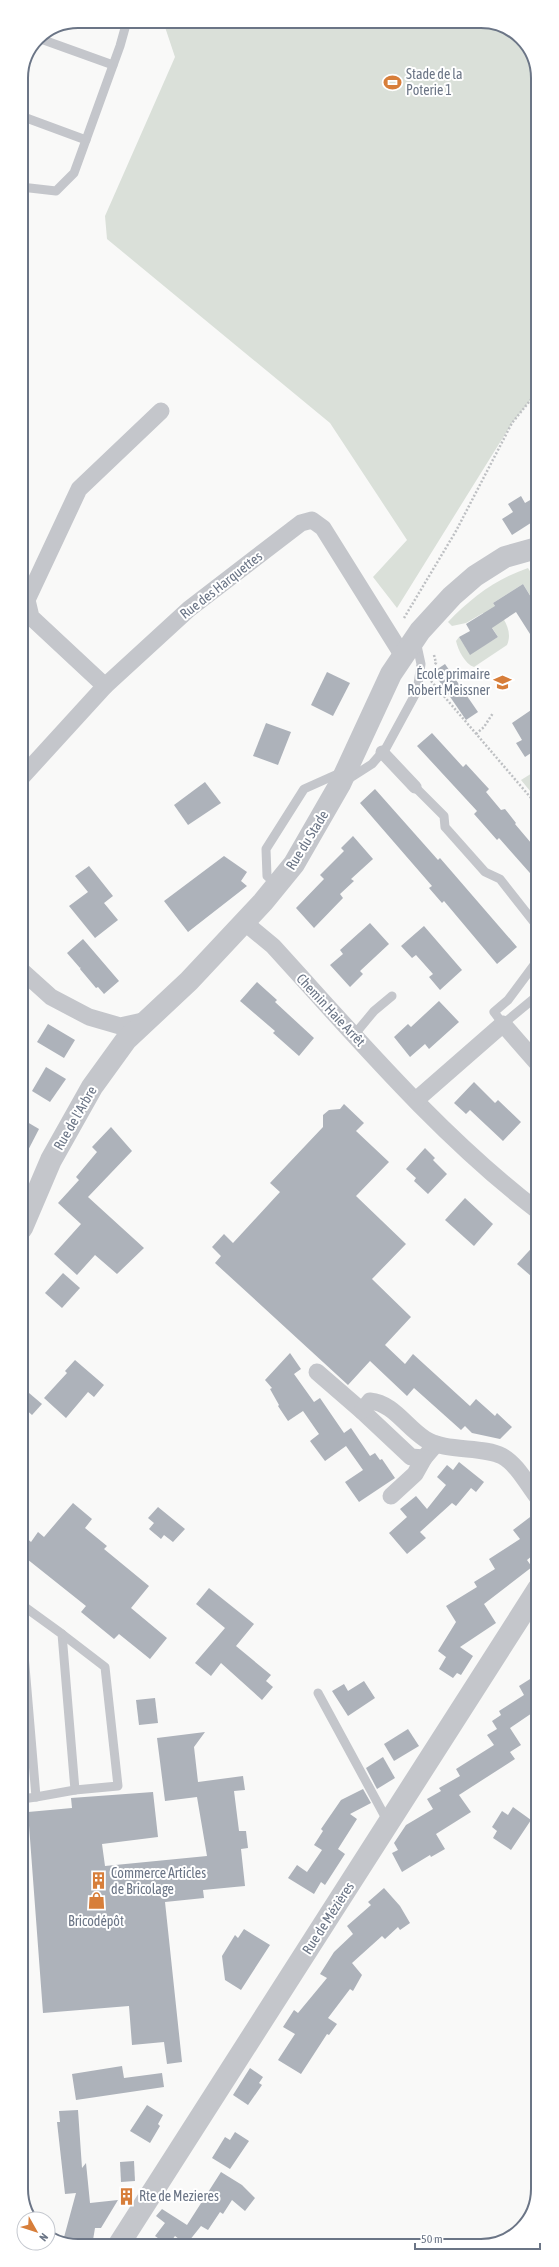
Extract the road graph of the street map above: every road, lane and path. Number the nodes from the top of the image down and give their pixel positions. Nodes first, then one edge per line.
1 (124, 28) edge
2 (45, 41) edge
3 (113, 65) junction
4 (28, 119) edge
5 (86, 140) junction
6 (28, 188) edge
7 (531, 399) edge
8 (161, 411) dead end
9 (531, 550) edge
10 (28, 598) edge
11 (28, 604) edge
12 (413, 642) junction
13 (431, 669) dead end
14 (426, 675) dead end
15 (105, 686) junction
16 (493, 713) dead end
17 (476, 734) junction
18 (382, 752) junction
19 (28, 770) edge
20 (344, 777) junction
21 (415, 787) joint
22 (531, 798) edge
23 (277, 885) junction
24 (531, 918) edge
25 (244, 922) junction
26 (531, 969) edge
27 (28, 976) edge
28 (392, 996) dead end
29 (531, 1001) edge
30 (147, 1020) junction
31 (503, 1024) junction
32 (354, 1035) junction
33 (531, 1056) edge
34 (416, 1100) junction
35 (531, 1206) edge
36 (28, 1214) edge
37 (317, 1372) dead end
38 (362, 1411) junction
39 (436, 1444) junction
40 (424, 1458) junction
41 (531, 1489) edge
42 (390, 1496) dead end
43 (531, 1600) edge
44 (28, 1609) edge
45 (62, 1634) junction
46 (318, 1693) dead end
47 (28, 1702) edge
48 (75, 1790) junction
49 (36, 1797) junction
50 (28, 1798) edge
51 (389, 1823) junction
52 (122, 2239) edge

1 - 3 lane
2 - 3 lane
3 - 5 lane
4 - 5 lane
5 - 6 lane
7 - 12 path
8 - 10 street
9 - 12 street, Rue du Stade
11 - 15 street
12 - 13 path
12 - 15 street, Rue des Harquettes
12 - 18 lane
12 - 20 street, Rue du Stade
14 - 17 path
15 - 19 street, Rue des Harquettes
16 - 17 path
17 - 22 path
18 - 20 lane
18 - 21 street
20 - 23 street, Rue du Stade
20 - 23 lane
21 - 24 lane
23 - 25 street, Rue du Stade
25 - 30 street, Rue du Stade
25 - 32 street, Chemin Haie Arrêt
26 - 31 lane
27 - 30 street
28 - 32 lane
29 - 31 lane
30 - 36 street, Rue de l'Arbre
31 - 33 street
31 - 34 street
32 - 34 street, Chemin Haie Arrêt
34 - 35 street, Chemin Haie Arrêt
37 - 38 street
38 - 39 street
38 - 40 street
39 - 40 street
39 - 41 street
40 - 42 street
43 - 51 street, Rue de Mézières
44 - 45 lane
45 - 48 lane
45 - 48 lane
46 - 51 lane
47 - 49 lane
48 - 49 lane
49 - 50 lane
51 - 52 street, Rue de Mézières

